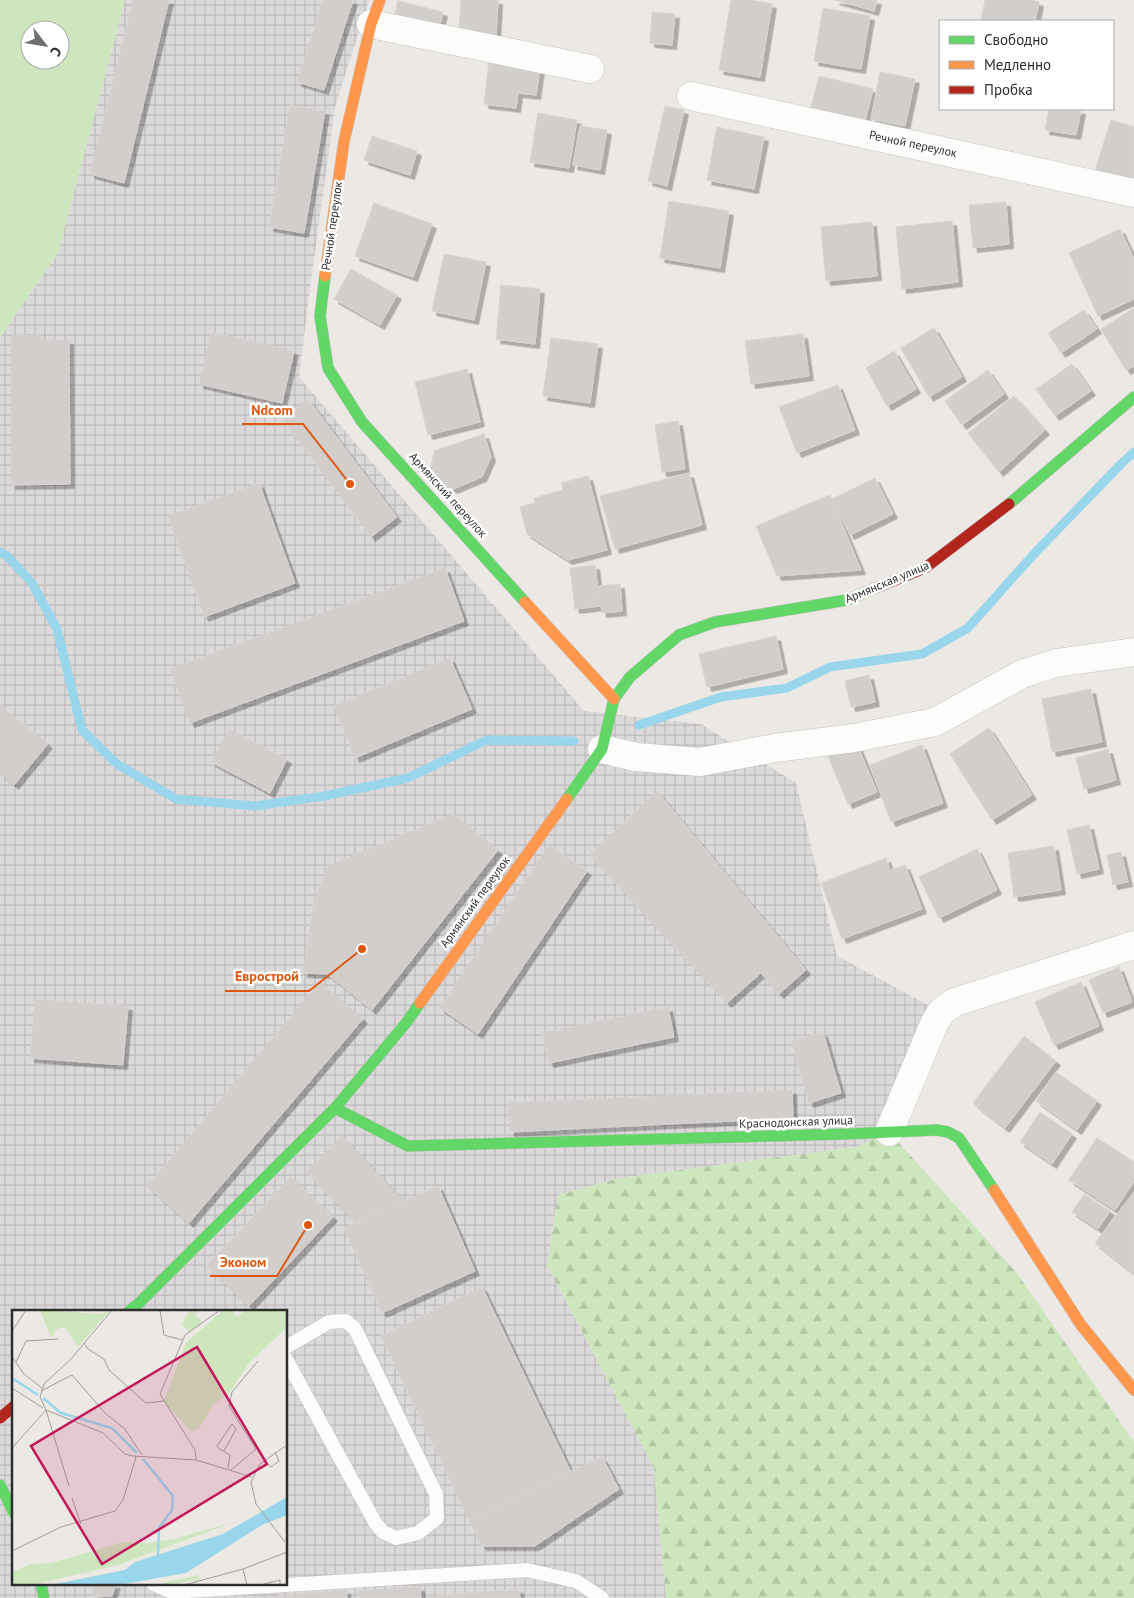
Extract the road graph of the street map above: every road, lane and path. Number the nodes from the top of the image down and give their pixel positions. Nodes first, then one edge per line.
1 (376, 12) edge
2 (590, 68) dead end
3 (691, 96) dead end
4 (1134, 193) edge
5 (1134, 397) edge
6 (362, 422) joint
7 (1134, 652) edge
8 (630, 677) joint
9 (614, 699) junction
10 (602, 749) junction
11 (1134, 945) edge
12 (335, 1108) junction
13 (889, 1132) junction
14 (144, 1307) edge
15 (288, 1347) edge
16 (288, 1364) edge
17 (1134, 1390) edge
18 (12, 1408) edge
19 (0, 1418) edge
20 (0, 1485) edge
21 (12, 1509) edge
22 (288, 1585) edge
23 (158, 1586) edge
24 (269, 1586) edge
25 (602, 1598) edge

1 - 2 street, Речной переулок
1 - 6 street, Речной переулок
3 - 4 street, Речной переулок
5 - 8 street, Армянская улица
6 - 9 street, Армянский переулок
7 - 10 street
8 - 9 street, Армянский переулок
9 - 10 street, Армянский переулок
10 - 12 street, Армянский переулок
11 - 13 street
12 - 13 street, Краснодонская улица
12 - 14 street, Армянский переулок
13 - 17 street, Краснодонская улица
15 - 16 lane
18 - 19 street
20 - 21 street
22 - 25 lane
23 - 24 lane

